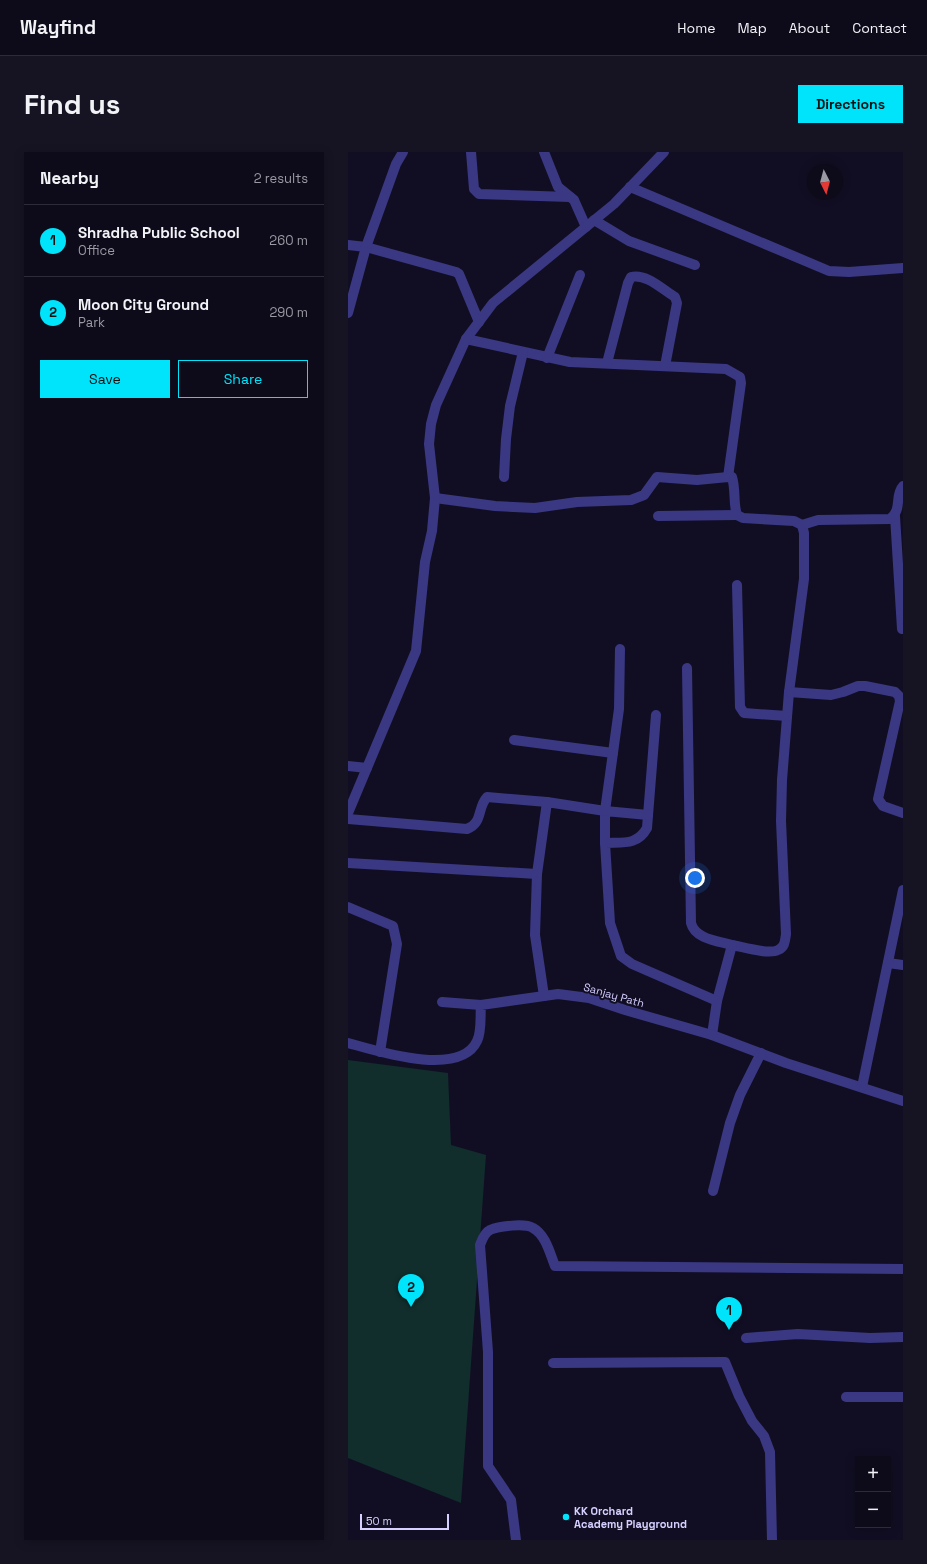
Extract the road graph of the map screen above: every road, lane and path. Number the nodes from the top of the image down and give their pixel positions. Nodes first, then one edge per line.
1 (403, 152) edge
2 (471, 152) edge
3 (544, 152) edge
4 (664, 152) edge
5 (630, 187) junction
6 (570, 197) junction
7 (590, 223) junction
8 (348, 245) edge
9 (366, 247) junction
10 (695, 265) dead end
11 (903, 268) edge
12 (580, 275) dead end
13 (348, 313) edge
14 (478, 322) junction
15 (466, 339) junction
16 (523, 352) junction
17 (547, 358) junction
18 (608, 363) junction
19 (665, 366) junction
20 (504, 477) dead end
21 (728, 477) junction
22 (903, 486) edge
23 (435, 498) junction
24 (737, 515) junction
25 (658, 516) dead end
26 (895, 516) junction
27 (802, 525) junction
28 (900, 544) edge
29 (737, 585) dead end
30 (901, 585) edge
31 (902, 628) edge
32 (620, 649) dead end
33 (687, 668) dead end
34 (790, 692) junction
35 (656, 715) dead end
36 (787, 716) junction
37 (514, 740) dead end
38 (613, 754) junction
39 (348, 766) edge
40 (367, 768) junction
41 (546, 802) junction
42 (605, 811) junction
43 (348, 813) edge
44 (903, 813) edge
45 (648, 815) junction
46 (348, 819) edge
47 (605, 842) junction
48 (348, 863) edge
49 (537, 874) junction
50 (903, 890) edge
51 (348, 907) edge
52 (732, 945) junction
53 (888, 963) junction
54 (903, 965) edge
55 (544, 996) junction
56 (717, 1001) junction
57 (442, 1002) dead end
58 (482, 1005) junction
59 (712, 1034) junction
60 (348, 1043) edge
61 (380, 1052) junction
62 (761, 1053) junction
63 (862, 1087) junction
64 (903, 1101) edge
65 (713, 1191) dead end
66 (903, 1270) edge
67 (903, 1337) edge
68 (746, 1338) dead end
69 (553, 1363) dead end
70 (846, 1397) dead end
71 (903, 1397) edge
72 (516, 1540) edge
73 (772, 1540) edge

1 - 9 street
2 - 6 street
3 - 6 street
4 - 5 street
5 - 7 street
5 - 11 street
6 - 7 street
7 - 10 street
7 - 14 street
8 - 9 street
9 - 13 street
9 - 14 street
12 - 17 street
14 - 15 street
15 - 16 street
15 - 23 street
16 - 17 street
16 - 20 street
17 - 18 street
18 - 19 street
18 - 19 street
19 - 21 street
21 - 23 street
21 - 24 street
22 - 26 street
23 - 40 street
24 - 25 street
24 - 27 street
26 - 27 street
26 - 28 street
27 - 34 street
28 - 30 street
29 - 36 street
30 - 31 street
32 - 38 street
33 - 52 street
34 - 36 street
34 - 44 street
35 - 45 street
36 - 52 street
37 - 38 street
38 - 42 street
39 - 40 street
40 - 43 street
41 - 42 street
41 - 46 street
41 - 49 street
42 - 45 street
42 - 47 street
45 - 47 street
47 - 56 street
48 - 49 street
49 - 55 street
50 - 53 street
51 - 61 street
52 - 56 street
53 - 54 street
53 - 63 street
55 - 58 street, Sanjay Path
55 - 59 street, Sanjay Path
56 - 59 street
57 - 58 street, Sanjay Path
58 - 61 street
59 - 62 street, Sanjay Path
60 - 61 street
62 - 63 street, Sanjay Path
62 - 65 street
63 - 64 street, Sanjay Path
66 - 72 street
67 - 68 street
69 - 73 street
70 - 71 street

